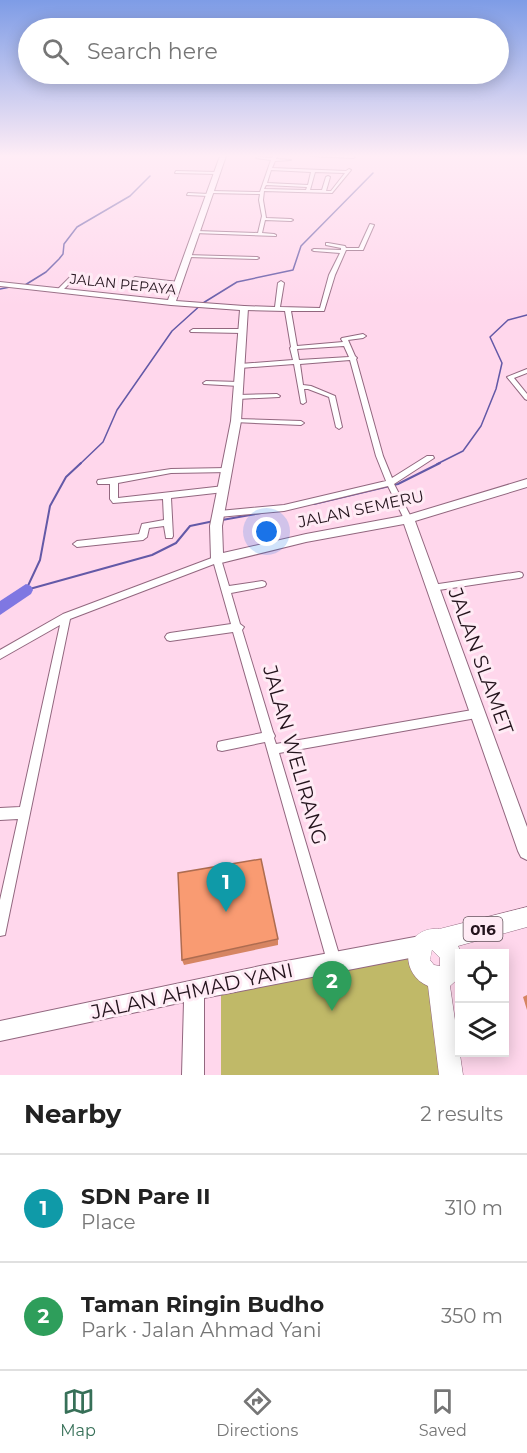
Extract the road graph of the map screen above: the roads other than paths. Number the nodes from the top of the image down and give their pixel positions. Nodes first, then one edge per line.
1 (206, 206) edge
2 (263, 206) edge
3 (264, 219) junction
4 (291, 220) dead end
5 (372, 225) dead end
6 (196, 232) junction
7 (243, 234) junction
8 (260, 234) junction
9 (274, 235) dead end
10 (240, 242) dead end
11 (328, 244) dead end
12 (314, 250) dead end
13 (343, 251) junction
14 (188, 256) junction
15 (257, 258) dead end
16 (72, 278) dead end
17 (135, 279) dead end
18 (280, 283) dead end
19 (0, 284) edge
20 (178, 284) junction
21 (60, 290) junction
22 (171, 303) junction
23 (244, 308) junction
24 (277, 309) junction
25 (288, 310) junction
26 (193, 331) dead end
27 (243, 331) junction
28 (363, 336) dead end
29 (346, 344) junction
30 (293, 348) junction
31 (354, 358) junction
32 (295, 363) junction
33 (240, 366) junction
34 (527, 371) edge
35 (206, 383) dead end
36 (239, 384) junction
37 (300, 387) junction
38 (238, 396) junction
39 (277, 396) dead end
40 (527, 398) edge
41 (303, 402) dead end
42 (236, 421) junction
43 (302, 423) dead end
44 (339, 427) dead end
45 (430, 458) dead end
46 (227, 470) junction
47 (114, 481) junction
48 (102, 482) dead end
49 (527, 483) edge
50 (391, 485) junction
51 (224, 489) junction
52 (167, 496) junction
53 (218, 519) junction
54 (408, 519) junction
55 (168, 522) junction
56 (169, 536) dead end
57 (77, 544) dead end
58 (218, 559) junction
59 (519, 575) dead end
60 (262, 585) dead end
61 (432, 588) junction
62 (228, 590) junction
63 (66, 617) junction
64 (239, 627) junction
65 (170, 637) dead end
66 (0, 655) edge
67 (478, 714) junction
68 (270, 736) junction
69 (222, 746) dead end
70 (274, 749) junction
71 (25, 813) junction
72 (0, 814) edge
73 (527, 851) edge
74 (527, 917) edge
75 (0, 930) edge
76 (430, 943) junction
77 (334, 961) junction
78 (194, 990) junction
79 (0, 1031) edge
80 (193, 1075) edge
81 (451, 1075) edge

1 - 6 street
2 - 3 street
3 - 4 street
3 - 8 street
5 - 13 street
6 - 7 street
6 - 14 street
7 - 8 street
7 - 10 street
8 - 9 street
11 - 13 street
12 - 13 street
13 - 25 street
14 - 15 street
14 - 20 street
16 - 21 street
17 - 20 street
18 - 24 street
19 - 21 street, JALAN PEPAYA
20 - 22 street
21 - 22 street, JALAN PEPAYA
22 - 23 street, JALAN PEPAYA
23 - 24 street
23 - 27 street
24 - 25 street
25 - 30 street
26 - 27 street
27 - 33 street
28 - 29 street
29 - 30 street
29 - 31 street
30 - 32 street
31 - 32 street
31 - 50 street
32 - 33 street
32 - 37 street
33 - 36 street
34 - 40 street
35 - 36 street
36 - 38 street
37 - 41 street
37 - 44 street
38 - 39 street
38 - 42 street
42 - 43 street
42 - 46 street
45 - 50 street
46 - 47 street
46 - 51 street
47 - 48 street
47 - 52 street
49 - 54 street, JALAN SEMERU
50 - 53 street
50 - 54 street
51 - 52 street
51 - 53 street
52 - 55 street
53 - 58 street
54 - 58 street, JALAN SEMERU
54 - 61 street, JALAN SLAMET
55 - 56 street
55 - 57 street
58 - 62 street, JALAN WELIRANG
58 - 63 street, JALAN SEMERU
59 - 61 street
60 - 62 street
61 - 67 street, JALAN SLAMET
62 - 64 street, JALAN WELIRANG
63 - 66 street, JALAN SEMERU
63 - 71 street
64 - 65 street
64 - 68 street, JALAN WELIRANG
67 - 70 street
67 - 73 street, JALAN SLAMET
68 - 69 street
68 - 70 street, JALAN WELIRANG
70 - 77 street, JALAN WELIRANG
71 - 72 street
71 - 75 street
74 - 76 main road, 016
76 - 77 street, JALAN AHMAD YANI
76 - 81 main road, 016
77 - 78 street, JALAN AHMAD YANI
78 - 79 street, JALAN AHMAD YANI
78 - 80 street

